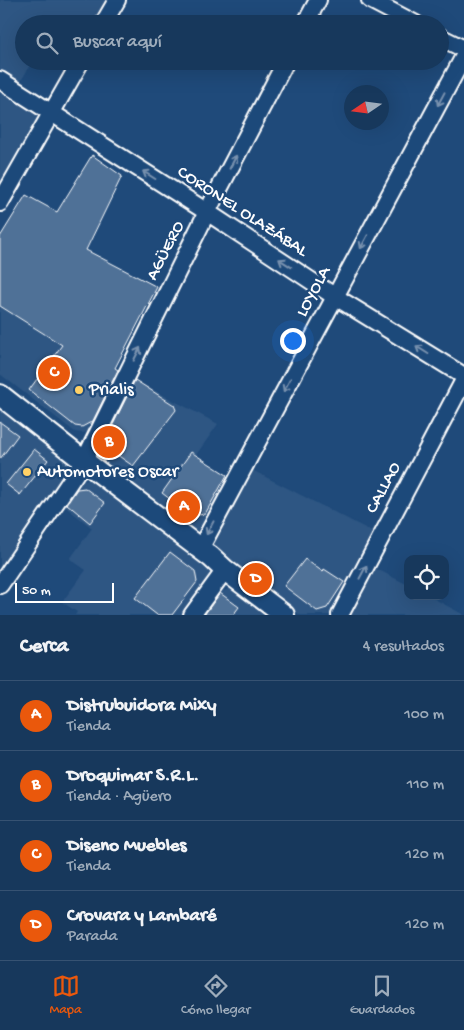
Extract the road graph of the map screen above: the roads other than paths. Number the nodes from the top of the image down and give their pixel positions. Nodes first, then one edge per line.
1 (117, 0) edge
2 (318, 0) edge
3 (370, 0) edge
4 (108, 15) edge
5 (310, 15) edge
6 (399, 15) edge
7 (449, 41) edge
8 (464, 49) edge
9 (464, 56) edge
10 (76, 70) edge
11 (281, 70) edge
12 (0, 80) edge
13 (51, 113) junction
14 (0, 203) edge
15 (207, 212) junction
16 (334, 296) junction
17 (464, 376) edge
18 (464, 380) edge
19 (0, 395) edge
20 (84, 461) junction
21 (200, 549) junction
22 (225, 570) junction
23 (0, 584) edge
24 (192, 615) edge
25 (284, 615) edge
26 (340, 615) edge

1 - 4 street
2 - 5 street
3 - 6 street
7 - 8 street
9 -> 16 street, LOYOLA
10 - 13 street
15 -> 11 street, AGÜERO
12 - 13 street, CORONEL OLAZÁBAL
13 - 14 street
15 -> 13 street, CORONEL OLAZÁBAL
16 -> 15 street, CORONEL OLAZÁBAL
20 -> 15 street, AGÜERO
17 -> 16 street, CORONEL OLAZÁBAL
16 -> 21 street, LOYOLA
26 -> 18 street, CALLAO
19 - 20 main road
20 - 21 main road
20 - 23 street, AGÜERO
21 - 22 main road
22 - 24 street
22 - 25 main road

